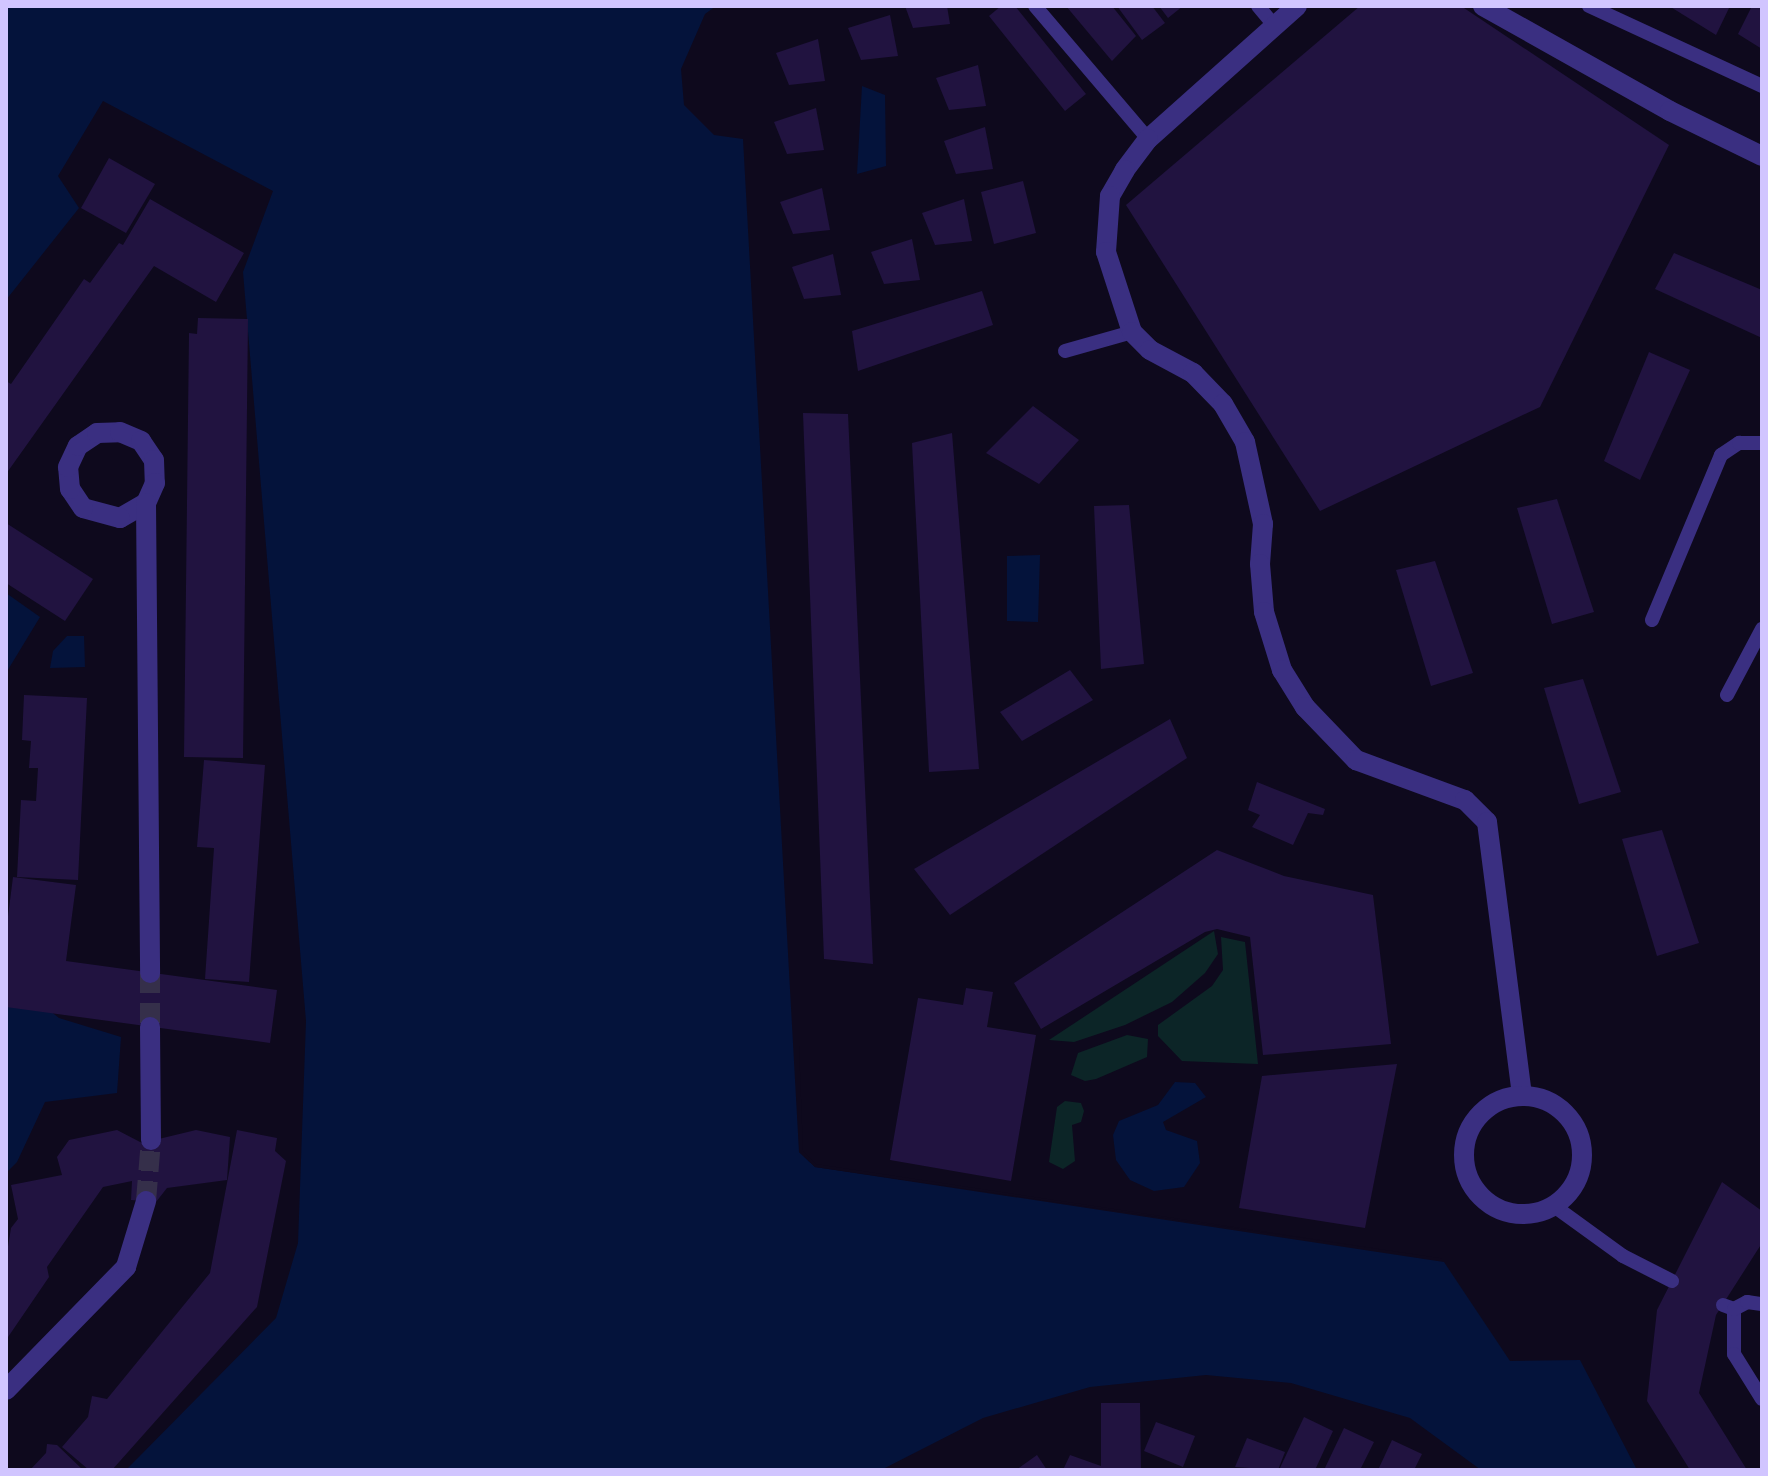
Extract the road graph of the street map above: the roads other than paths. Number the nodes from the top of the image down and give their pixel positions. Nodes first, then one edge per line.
1 (1035, 6) edge
2 (1258, 6) edge
3 (1297, 6) edge
4 (1483, 6) edge
5 (1589, 6) edge
6 (1274, 25) junction
7 (1762, 86) edge
8 (1148, 139) junction
9 (1762, 156) edge
10 (1132, 332) junction
11 (1065, 351) dead end
12 (1762, 443) edge
13 (146, 503) junction
14 (1652, 620) dead end
15 (1762, 629) edge
16 (1727, 695) dead end
17 (150, 973) tunnel mouth
18 (151, 1032) tunnel mouth
19 (1522, 1096) junction
20 (151, 1140) tunnel mouth
21 (146, 1201) tunnel mouth
22 (1554, 1206) junction
23 (1672, 1281) dead end
24 (1762, 1304) edge
25 (6, 1390) edge
26 (1762, 1399) edge

1 - 8 lane
2 - 6 lane
3 - 6 street
4 - 9 street
5 - 7 lane
6 - 8 street
8 - 10 street
10 - 11 lane
10 - 19 street
12 - 14 lane
13 - 13 street
13 - 17 street
15 - 16 lane
18 - 20 street
19 - 22 street
19 - 22 street
21 - 25 street
22 - 23 lane
24 - 26 lane

